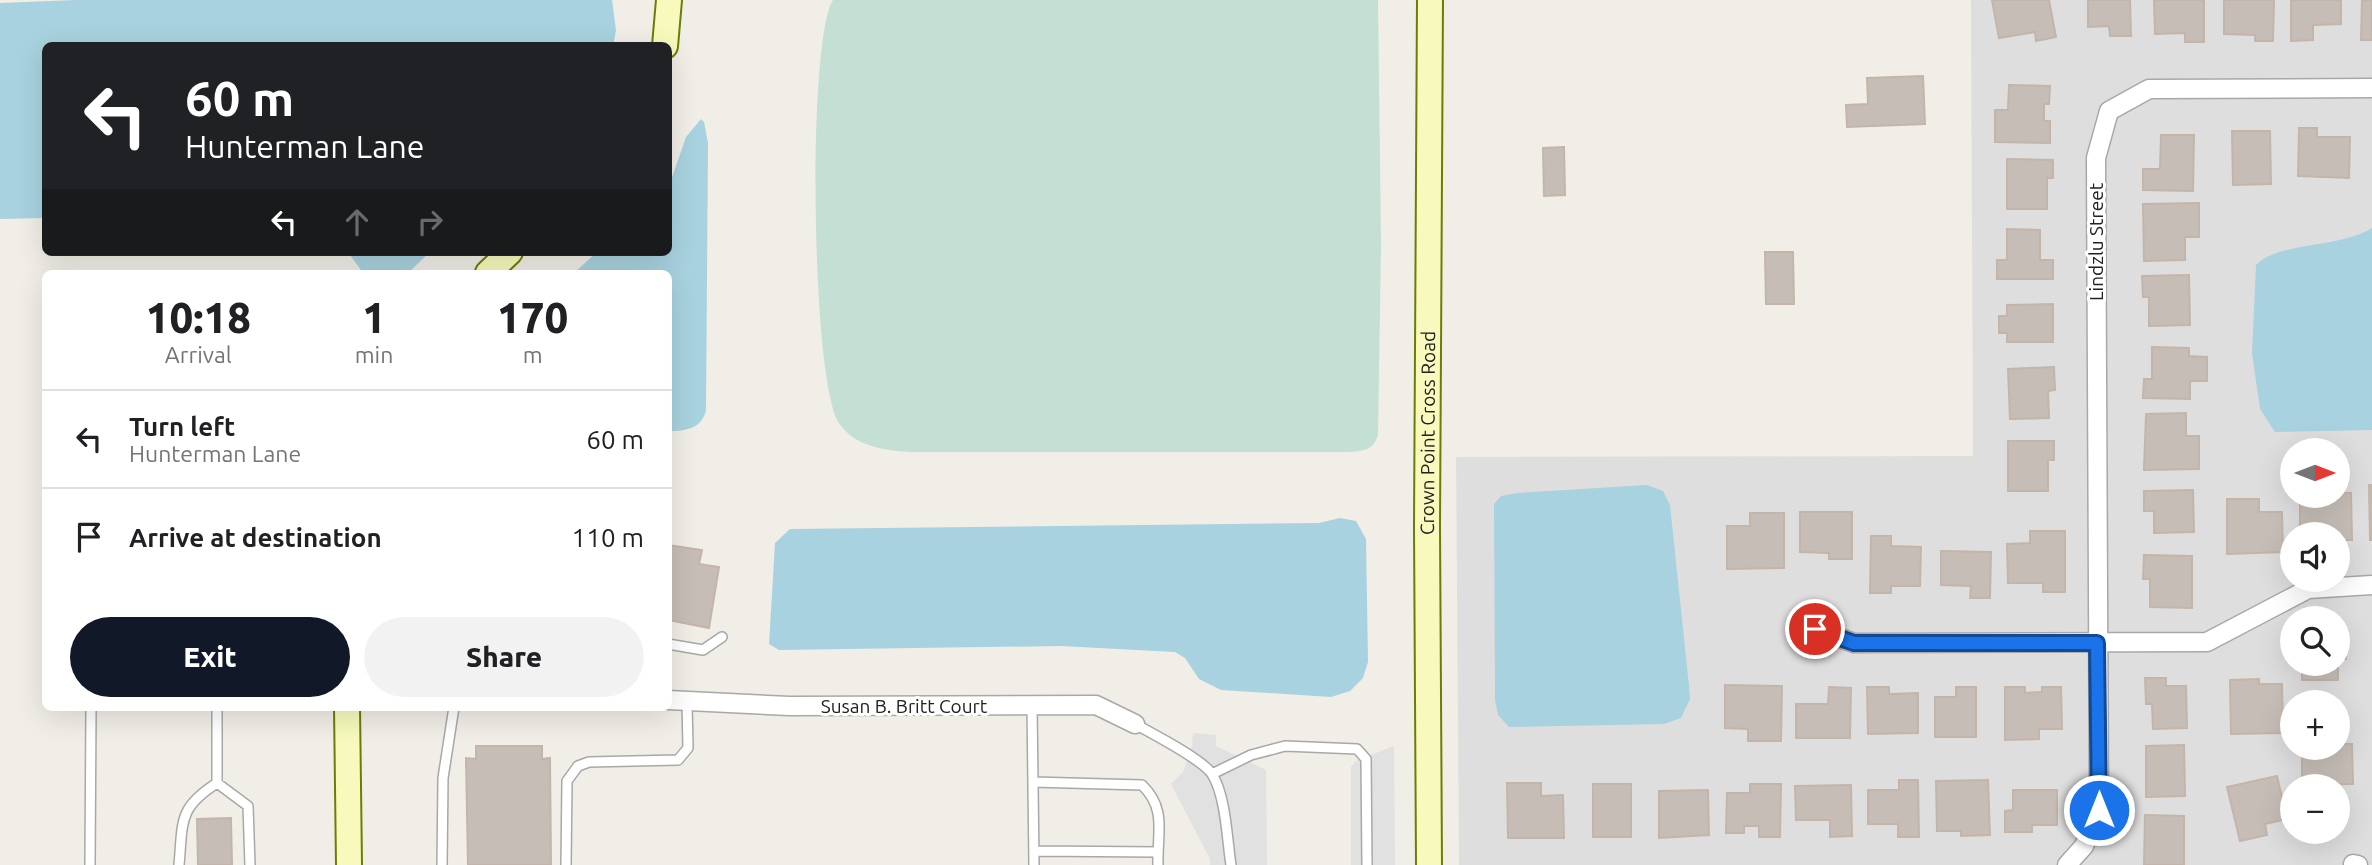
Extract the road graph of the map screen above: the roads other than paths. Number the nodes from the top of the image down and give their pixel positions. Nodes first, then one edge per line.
1 (669, 0) edge
2 (1430, 0) edge
3 (665, 42) edge
4 (2372, 88) edge
5 (506, 256) edge
6 (491, 270) edge
7 (2372, 585) edge
8 (1815, 629) dead end
9 (722, 637) dead end
10 (2097, 643) junction
11 (672, 644) edge
12 (672, 700) edge
13 (687, 702) junction
14 (1032, 705) junction
15 (91, 711) edge
16 (217, 711) edge
17 (347, 711) edge
18 (453, 711) edge
19 (1135, 724) joint
20 (1212, 774) junction
21 (1033, 782) junction
22 (217, 783) junction
23 (1034, 851) junction
24 (1158, 852) junction
25 (90, 865) edge
26 (179, 865) edge
27 (250, 865) edge
28 (349, 865) edge
29 (442, 865) edge
30 (566, 865) edge
31 (1034, 865) edge
32 (1158, 865) edge
33 (1231, 865) edge
34 (1367, 865) edge
35 (1429, 865) edge
36 (2067, 865) edge

1 - 3 street
2 - 35 street, Crown Point Cross Road
4 - 10 street, Lindzlu Street
5 - 6 street
7 - 10 street
8 - 10 street
9 - 11 lane
10 - 36 street, Lindzlu Street
12 - 13 street, Susan B. Britt Court
13 - 14 street, Susan B. Britt Court
13 - 30 lane
14 - 19 street, Susan B. Britt Court
14 - 21 lane
15 - 25 lane
16 - 22 lane
17 - 28 street
18 - 29 lane
19 - 20 lane
20 - 33 lane
20 - 34 lane
21 - 23 lane
21 - 24 lane
22 - 26 lane
22 - 27 lane
23 - 24 lane
23 - 31 lane
24 - 32 lane

